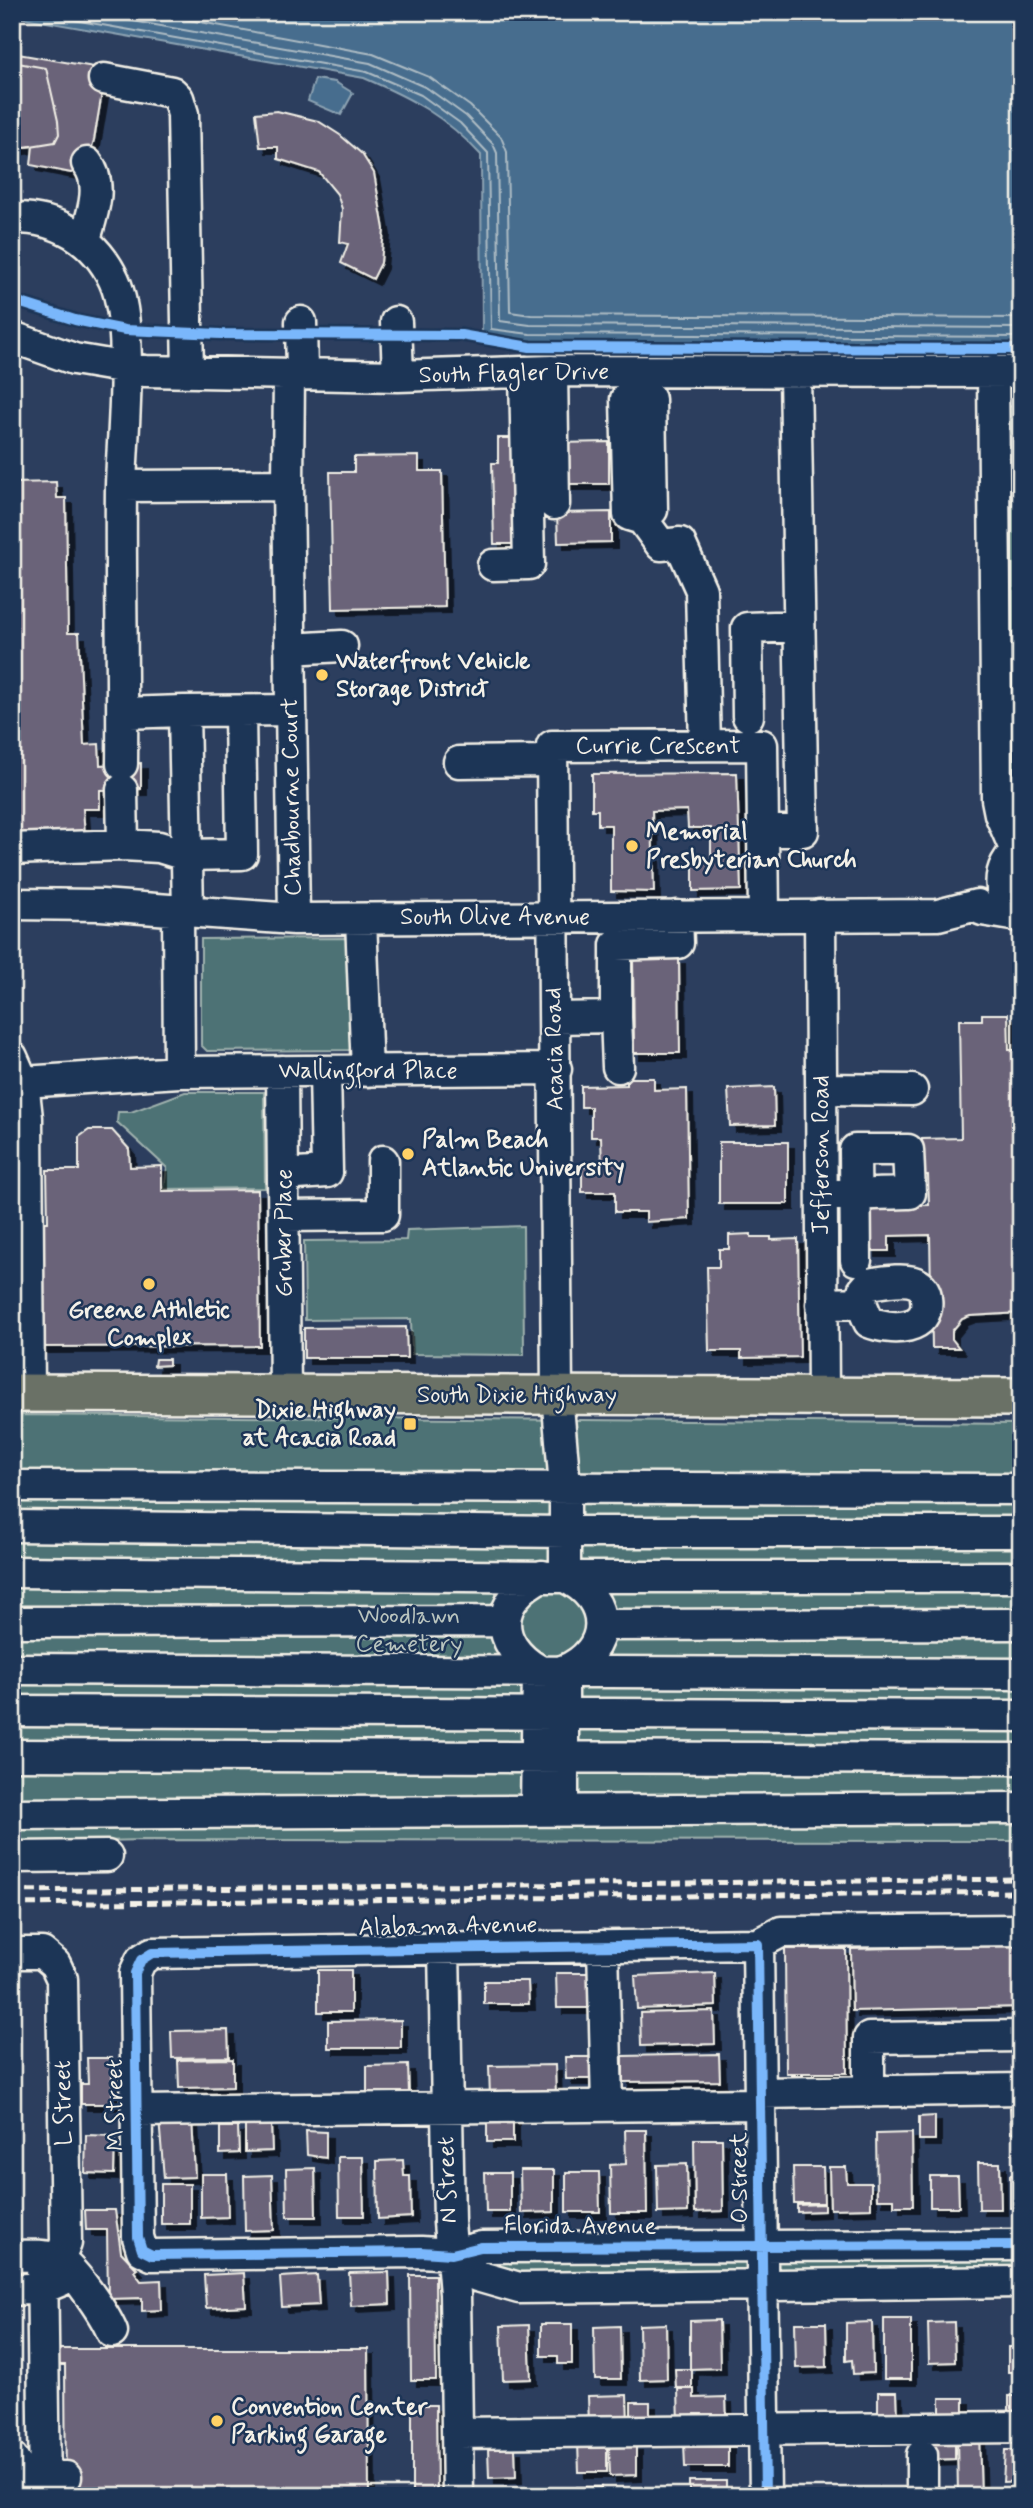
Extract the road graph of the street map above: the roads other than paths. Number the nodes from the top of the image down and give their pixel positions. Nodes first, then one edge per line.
1 (104, 79) dead end
2 (87, 163) dead end
3 (13, 213) edge
4 (85, 239) junction
5 (301, 322) dead end
6 (396, 322) dead end
7 (12, 337) edge
8 (124, 368) junction
9 (188, 372) junction
10 (538, 372) junction
11 (1007, 372) edge
12 (795, 373) junction
13 (296, 374) junction
14 (398, 376) junction
15 (639, 377) junction
16 (288, 485) junction
17 (121, 486) junction
18 (554, 504) dead end
19 (493, 565) dead end
20 (799, 625) junction
21 (342, 646) dead end
22 (290, 661) junction
23 (291, 710) junction
24 (184, 711) junction
25 (240, 711) junction
26 (122, 713) junction
27 (748, 716) dead end
28 (705, 745) junction
29 (552, 754) junction
30 (459, 762) dead end
31 (763, 831) junction
32 (123, 845) junction
33 (12, 849) edge
34 (185, 855) junction
35 (1013, 857) edge
36 (13, 904) edge
37 (977, 905) junction
38 (12, 911) edge
39 (183, 911) junction
40 (764, 915) junction
41 (820, 915) junction
42 (554, 917) junction
43 (1019, 917) edge
44 (294, 919) junction
45 (360, 919) junction
46 (678, 930) junction
47 (616, 1017) junction
48 (555, 1018) junction
49 (618, 1067) dead end
50 (556, 1069) junction
51 (18, 1070) edge
52 (282, 1071) junction
53 (325, 1071) junction
54 (367, 1071) junction
55 (179, 1072) junction
56 (821, 1089) junction
57 (912, 1090) dead end
58 (20, 1118) edge
59 (383, 1161) dead end
60 (283, 1175) junction
61 (821, 1195) junction
62 (284, 1216) junction
63 (856, 1260) dead end
64 (861, 1303) dead end
65 (822, 1304) junction
66 (21, 1393) edge
67 (285, 1394) junction
68 (557, 1395) junction
69 (823, 1396) junction
70 (1021, 1397) edge
71 (12, 1486) edge
72 (555, 1486) junction
73 (1021, 1489) edge
74 (12, 1526) edge
75 (554, 1532) junction
76 (1021, 1532) edge
77 (12, 1572) edge
78 (554, 1577) junction
79 (1021, 1577) edge
80 (505, 1621) junction
81 (12, 1622) edge
82 (1021, 1624) edge
83 (601, 1625) junction
84 (12, 1669) edge
85 (550, 1670) junction
86 (1021, 1674) edge
87 (12, 1711) edge
88 (550, 1714) junction
89 (1021, 1716) edge
90 (12, 1755) edge
91 (550, 1758) junction
92 (1021, 1759) edge
93 (1021, 1808) edge
94 (550, 1810) junction
95 (12, 1814) edge
96 (107, 1856) dead end
97 (12, 1857) edge
98 (1021, 1930) edge
99 (758, 1944) junction
100 (603, 1946) junction
101 (444, 1948) junction
102 (12, 1953) edge
103 (141, 1960) joint
104 (1021, 2036) edge
105 (1021, 2089) edge
106 (869, 2091) junction
107 (760, 2098) junction
108 (607, 2105) junction
109 (446, 2108) junction
110 (137, 2111) junction
111 (1021, 2245) edge
112 (763, 2248) junction
113 (142, 2250) joint
114 (452, 2254) junction
115 (46, 2262) edge
116 (1021, 2282) edge
117 (762, 2285) junction
118 (43, 2288) junction
119 (12, 2290) edge
120 (113, 2332) dead end
121 (1021, 2427) edge
122 (764, 2429) junction
123 (458, 2433) junction
124 (922, 2455) dead end
125 (12, 2458) edge
126 (52, 2483) edge
127 (458, 2496) edge
128 (765, 2496) edge
129 (922, 2496) edge

1 - 9 street
2 - 4 street
3 - 4 street
4 - 8 street
5 - 13 street, Chadbourne Court
6 - 14 street
7 - 8 street, South Flagler Drive
8 - 9 street, South Flagler Drive
8 - 17 street
9 - 13 street, South Flagler Drive
10 - 14 street, South Flagler Drive
10 - 15 street, South Flagler Drive
10 - 18 street
10 - 19 street
11 - 12 street, South Flagler Drive
11 - 35 street
12 - 15 street, South Flagler Drive
12 - 20 street
13 - 14 street, South Flagler Drive
13 - 16 street, Chadbourne Court
15 - 28 street
16 - 17 street
16 - 22 street, Chadbourne Court
17 - 26 street
20 - 27 street
20 - 31 street
21 - 22 street
22 - 23 street, Chadbourne Court
23 - 25 street
23 - 44 street, Chadbourne Court
24 - 25 street
24 - 26 street
24 - 34 street
25 - 34 street
26 - 32 street
28 - 29 street, Currie Crescent
28 - 31 street, Currie Crescent
29 - 30 street, Currie Crescent
29 - 42 street, Acacia Road
31 - 40 street, Currie Crescent
32 - 33 street
32 - 34 street
34 - 39 street
35 - 37 street
35 - 43 street
36 - 38 street
36 - 39 street, South Olive Avenue
37 - 41 street, South Olive Avenue
37 - 43 street
39 - 44 street, South Olive Avenue
39 - 55 street
40 - 41 street, South Olive Avenue
40 - 46 street, South Olive Avenue
41 - 56 street, Jefferson Road
42 - 45 street, South Olive Avenue
42 - 46 street, South Olive Avenue
42 - 48 street, Acacia Road
44 - 45 street, South Olive Avenue
45 - 54 street
46 - 47 street
47 - 48 street
47 - 49 street
48 - 50 street, Acacia Road
50 - 54 street, Wallingford Place
50 - 68 street, Acacia Road
51 - 55 street, Wallingford Place
51 - 58 street
52 - 53 street, Wallingford Place
52 - 55 street, Wallingford Place
52 - 60 street, Gruber Place
53 - 54 street, Wallingford Place
53 - 60 street
56 - 57 street
56 - 61 street, Jefferson Road
58 - 66 street
59 - 62 street
60 - 62 street, Gruber Place
61 - 63 street
61 - 65 street, Jefferson Road
62 - 67 street, Gruber Place
64 - 65 street
65 - 69 street, Jefferson Road
66 - 67 main road, South Dixie Highway
67 - 68 main road, South Dixie Highway
68 - 69 main road, South Dixie Highway
68 - 72 street, Acacia Road
69 - 70 main road, South Dixie Highway
71 - 72 street
72 - 73 street
72 - 75 street, Acacia Road
74 - 75 street
75 - 76 street
75 - 78 street, Acacia Road
77 - 78 street
78 - 79 street
78 - 80 street
78 - 83 street
80 - 81 street
80 - 85 street
82 - 83 street
83 - 85 street
84 - 85 street
85 - 86 street
85 - 88 street
87 - 88 street
88 - 89 street
88 - 91 street
90 - 91 street
91 - 92 street
91 - 94 street
93 - 94 street
94 - 95 street
96 - 97 street
98 - 99 street, Alabama Avenue
99 - 100 street, Alabama Avenue
99 - 107 street, O Street
100 - 101 street, Alabama Avenue
100 - 108 street
101 - 103 street, Alabama Avenue
101 - 109 street, N Street
102 - 115 street, L Street
103 - 110 street, M Street
104 - 106 street
105 - 106 street
106 - 107 street
107 - 108 street
107 - 112 street, O Street
108 - 109 street
109 - 110 street
109 - 114 street, N Street
110 - 113 street, M Street
111 - 112 street, Florida Avenue
112 - 114 street, Florida Avenue
112 - 117 street, O Street
113 - 114 street, Florida Avenue
114 - 117 street
114 - 123 street, N Street
115 - 118 street
115 - 120 street
116 - 117 street
117 - 122 street, O Street
118 - 119 street
118 - 126 street
121 - 122 street
122 - 123 street
122 - 128 street, O Street
123 - 127 street, N Street
124 - 129 street
125 - 126 street

